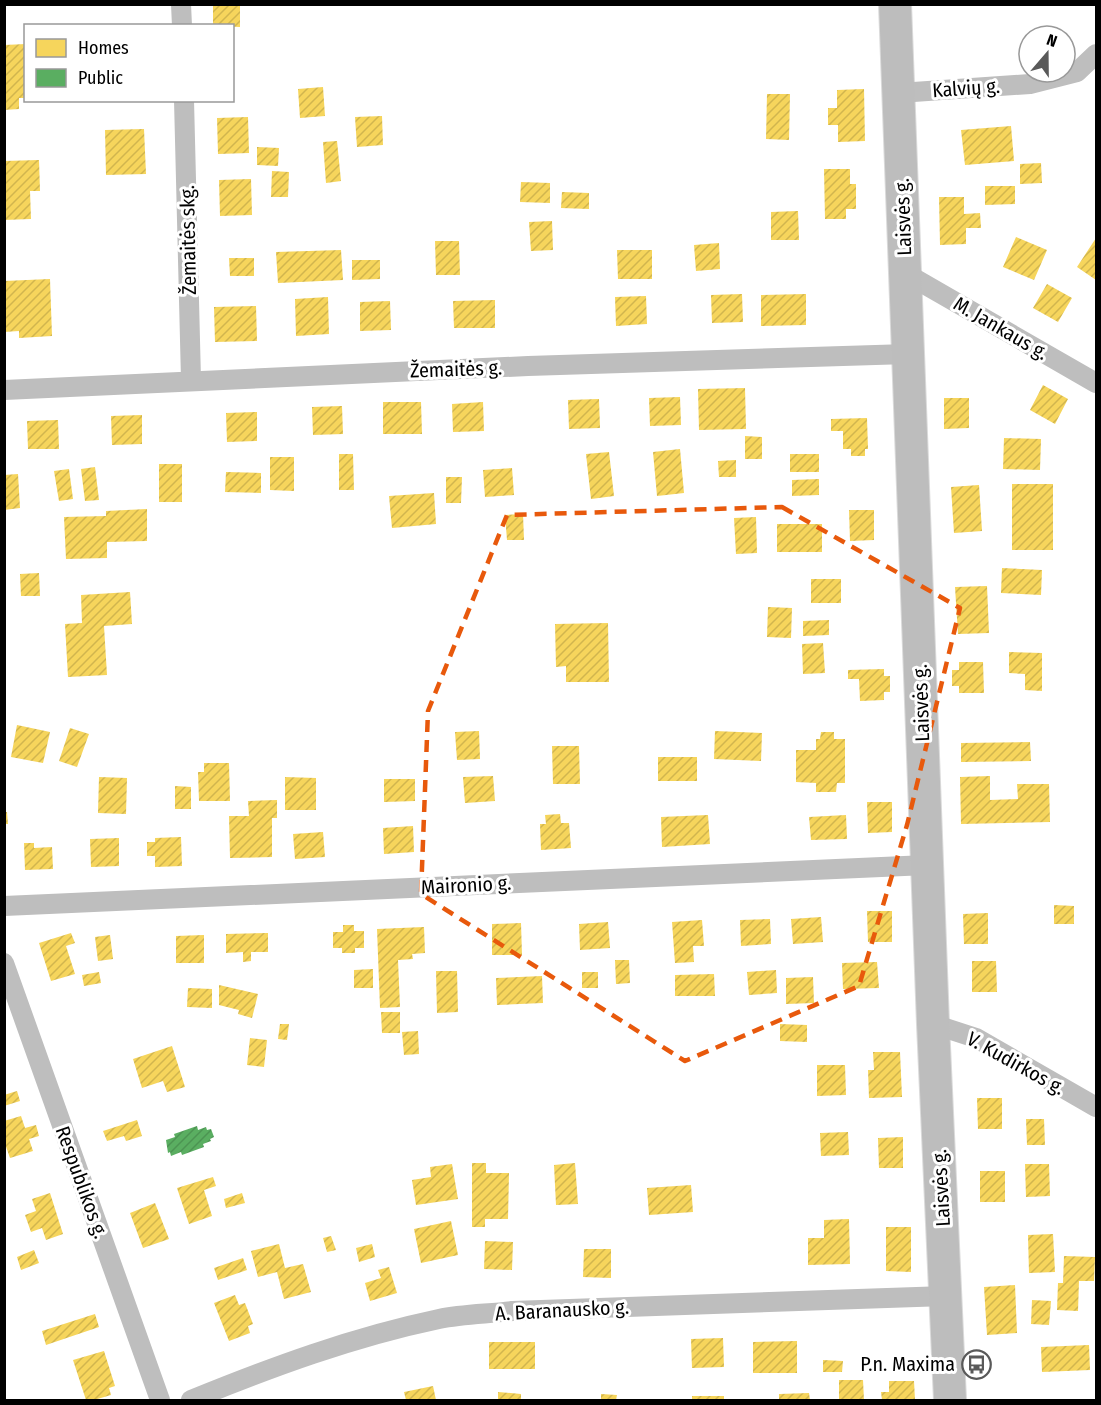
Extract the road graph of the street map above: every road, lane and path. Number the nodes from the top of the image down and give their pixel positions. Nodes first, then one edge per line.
1 (181, 4) edge
2 (895, 4) edge
3 (182, 24) edge
4 (1096, 54) edge
5 (899, 93) junction
6 (184, 102) edge
7 (905, 273) junction
8 (908, 354) junction
9 (191, 380) junction
10 (1096, 383) edge
11 (4, 390) edge
12 (927, 866) junction
13 (4, 906) edge
14 (4, 963) edge
15 (933, 1024) junction
16 (1096, 1107) edge
17 (946, 1296) junction
18 (160, 1401) edge
19 (191, 1401) edge
20 (950, 1401) edge

1 - 3 street
2 - 5 main road, Laisvės g.
4 - 5 street, Kalvių g.
5 - 7 main road, Laisvės g.
6 - 9 street, Žemaitės skg.
7 - 8 main road, Laisvės g.
7 - 10 street, M. Jankaus g.
8 - 9 street, Žemaitės g.
8 - 12 main road, Laisvės g.
9 - 11 street, Žemaitės g.
12 - 13 street, Maironio g.
12 - 15 main road, Laisvės g.
14 - 18 street, Respublikos g.
15 - 16 street, V. Kudirkos g.
15 - 17 main road, Laisvės g.
17 - 19 street, A. Baranausko g.
17 - 20 main road, Laisvės g.

